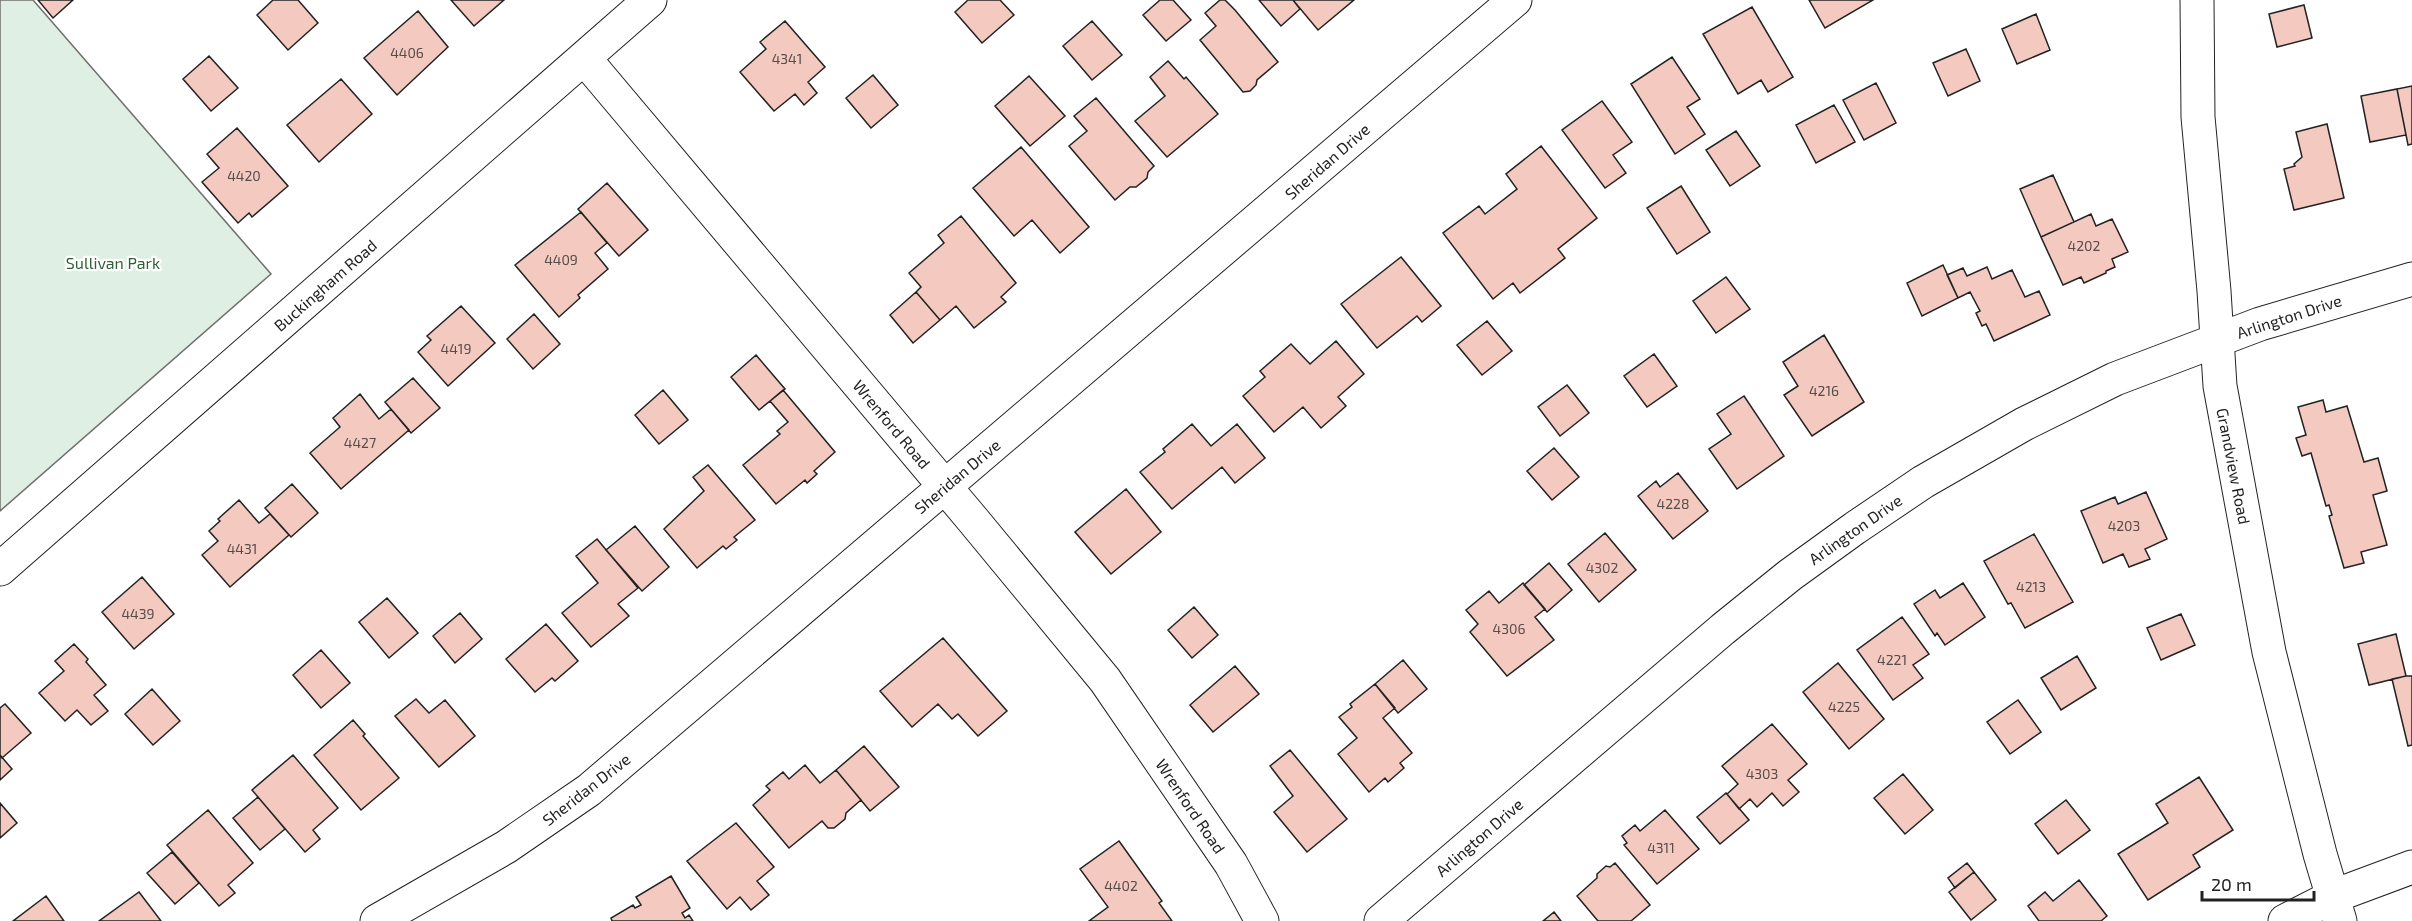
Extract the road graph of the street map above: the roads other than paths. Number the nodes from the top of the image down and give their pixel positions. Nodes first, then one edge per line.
1 (650, 0) edge
2 (1515, 0) edge
3 (2197, 0) edge
4 (584, 58) junction
5 (2412, 279) edge
6 (2216, 339) junction
7 (944, 486) junction
8 (0, 569) edge
9 (2412, 867) edge
10 (2337, 909) edge
11 (377, 921) edge
12 (1262, 921) edge
13 (1381, 921) edge
14 (2285, 921) edge

1 - 4 street, Buckingham Road
2 - 7 street, Sheridan Drive
3 - 6 street, Grandview Road
4 - 7 street, Wrenford Road
4 - 8 street, Buckingham Road
5 - 6 street, Arlington Drive
6 - 10 street, Grandview Road
6 - 13 street, Arlington Drive
7 - 11 street, Sheridan Drive
7 - 12 street, Wrenford Road
9 - 10 street
10 - 14 street

